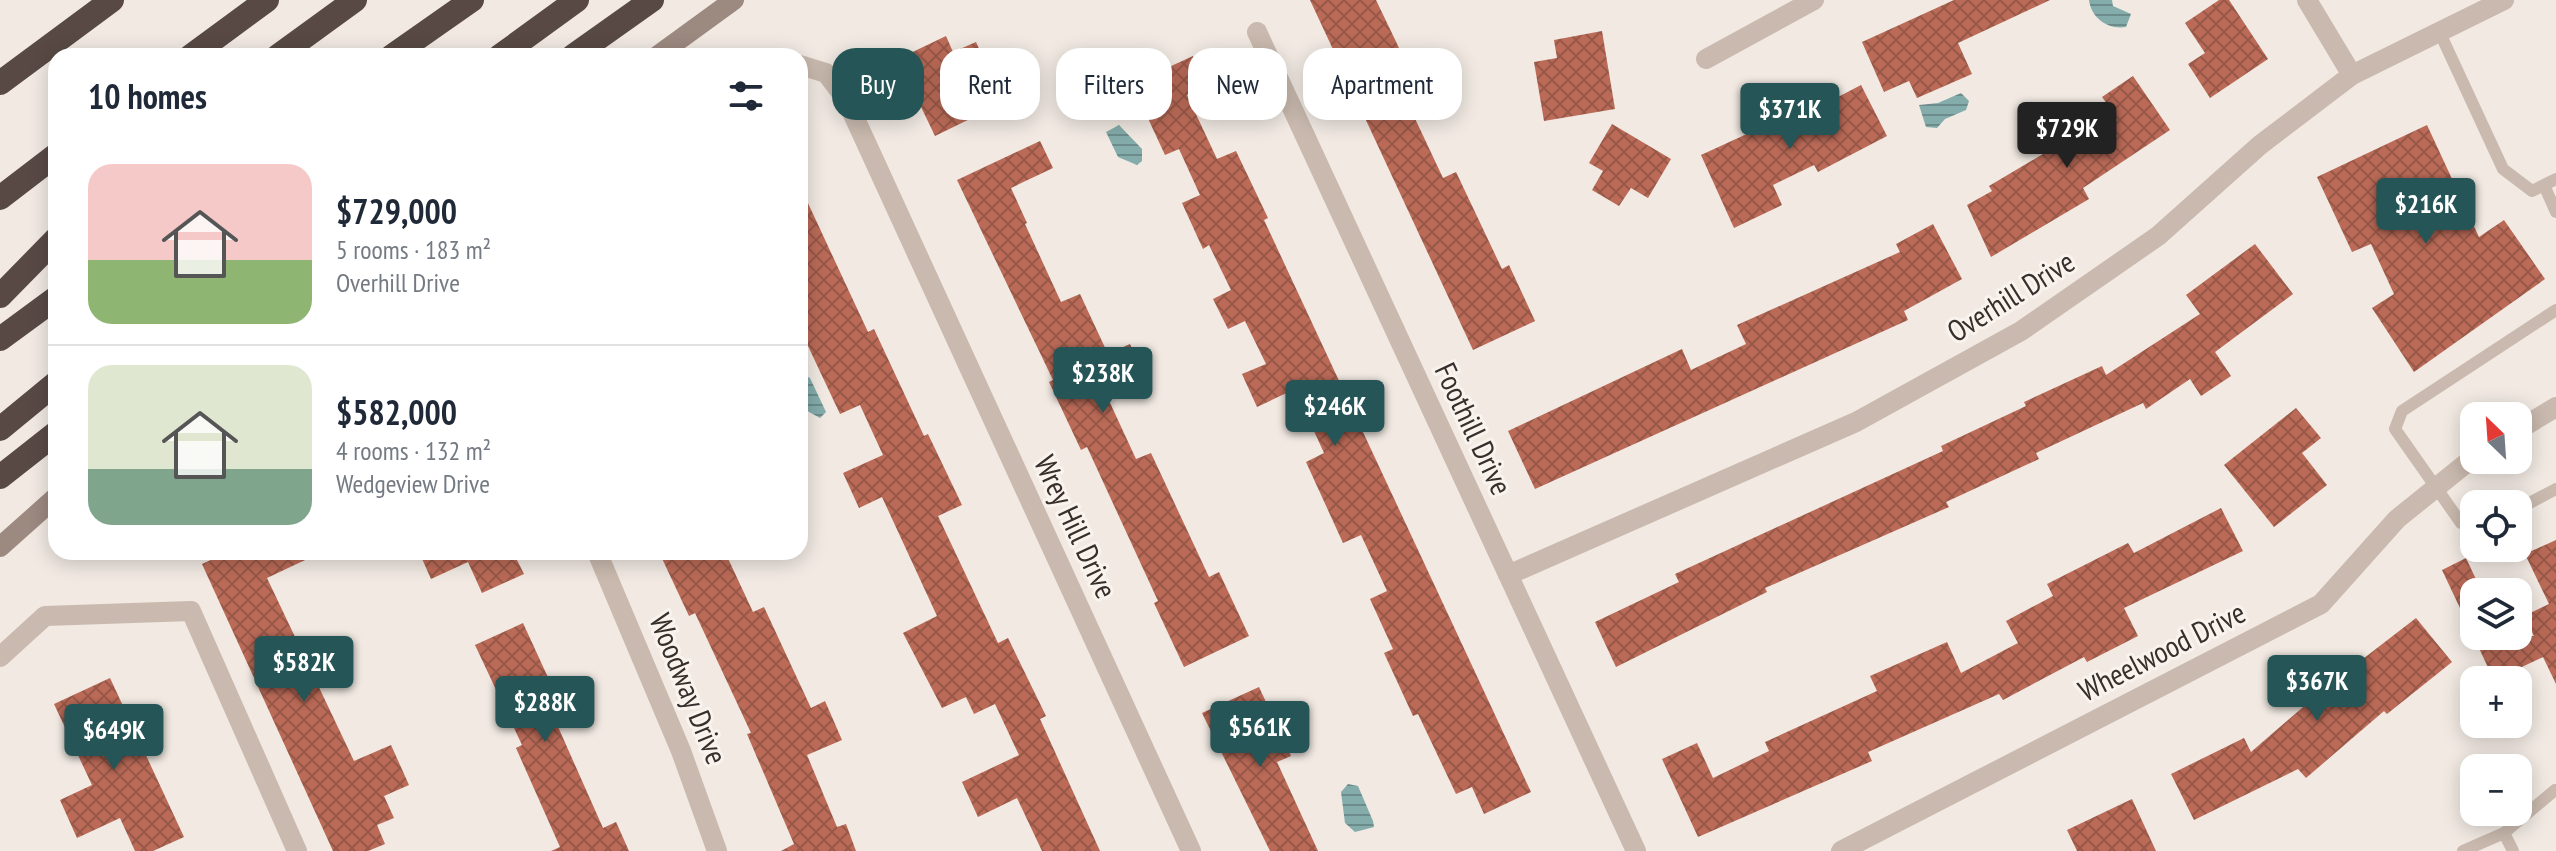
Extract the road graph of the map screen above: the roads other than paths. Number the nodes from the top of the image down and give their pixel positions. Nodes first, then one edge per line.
1 (112, 0) edge
2 (267, 0) edge
3 (355, 0) edge
4 (472, 0) edge
5 (577, 0) edge
6 (652, 0) edge
7 (734, 0) edge
8 (1814, 0) edge
9 (2307, 0) edge
10 (2504, 0) edge
11 (2439, 31) junction
12 (1257, 32) dead end
13 (202, 48) edge
14 (289, 48) edge
15 (403, 48) edge
16 (511, 48) edge
17 (584, 48) edge
18 (668, 48) edge
19 (1706, 59) dead end
20 (808, 66) edge
21 (2352, 75) junction
22 (0, 83) edge
23 (48, 161) edge
24 (2550, 182) edge
25 (0, 198) edge
26 (2556, 212) edge
27 (48, 247) edge
28 (0, 296) edge
29 (48, 304) edge
30 (2556, 310) edge
31 (0, 339) edge
32 (48, 390) edge
33 (2556, 407) edge
34 (2532, 422) edge
35 (0, 429) edge
36 (48, 439) edge
37 (2460, 468) edge
38 (0, 477) edge
39 (2437, 487) junction
40 (2556, 489) edge
41 (2532, 502) edge
42 (48, 504) edge
43 (2460, 522) edge
44 (0, 547) edge
45 (600, 560) edge
46 (1508, 575) junction
47 (0, 657) edge
48 (2556, 779) edge
49 (2556, 791) edge
50 (2504, 833) junction
51 (297, 851) edge
52 (717, 851) edge
53 (1191, 851) edge
54 (1636, 851) edge
55 (1841, 851) edge
56 (2463, 851) edge
57 (2513, 851) edge

1 - 22 highway
2 - 13 highway
3 - 14 highway
4 - 15 highway
5 - 16 highway
6 - 17 highway
7 - 18 main road
8 - 19 street
9 - 21 street
10 - 11 street, Overhill Drive
11 - 21 street, Overhill Drive
11 - 24 lane
12 - 46 street, Foothill Drive
20 - 53 street, Wrey Hill Drive
21 - 46 street, Overhill Drive
23 - 25 highway
24 - 26 lane
27 - 28 highway
29 - 31 highway
30 - 39 lane
32 - 35 highway
33 - 34 street
36 - 38 highway
37 - 39 street, Wheelwood Drive
39 - 43 lane
39 - 55 street, Wheelwood Drive
40 - 41 lane
42 - 44 main road
45 - 52 street, Woodway Drive
46 - 54 street, Foothill Drive
47 - 51 street
48 - 49 lane
49 - 50 lane
50 - 56 lane
50 - 57 lane

